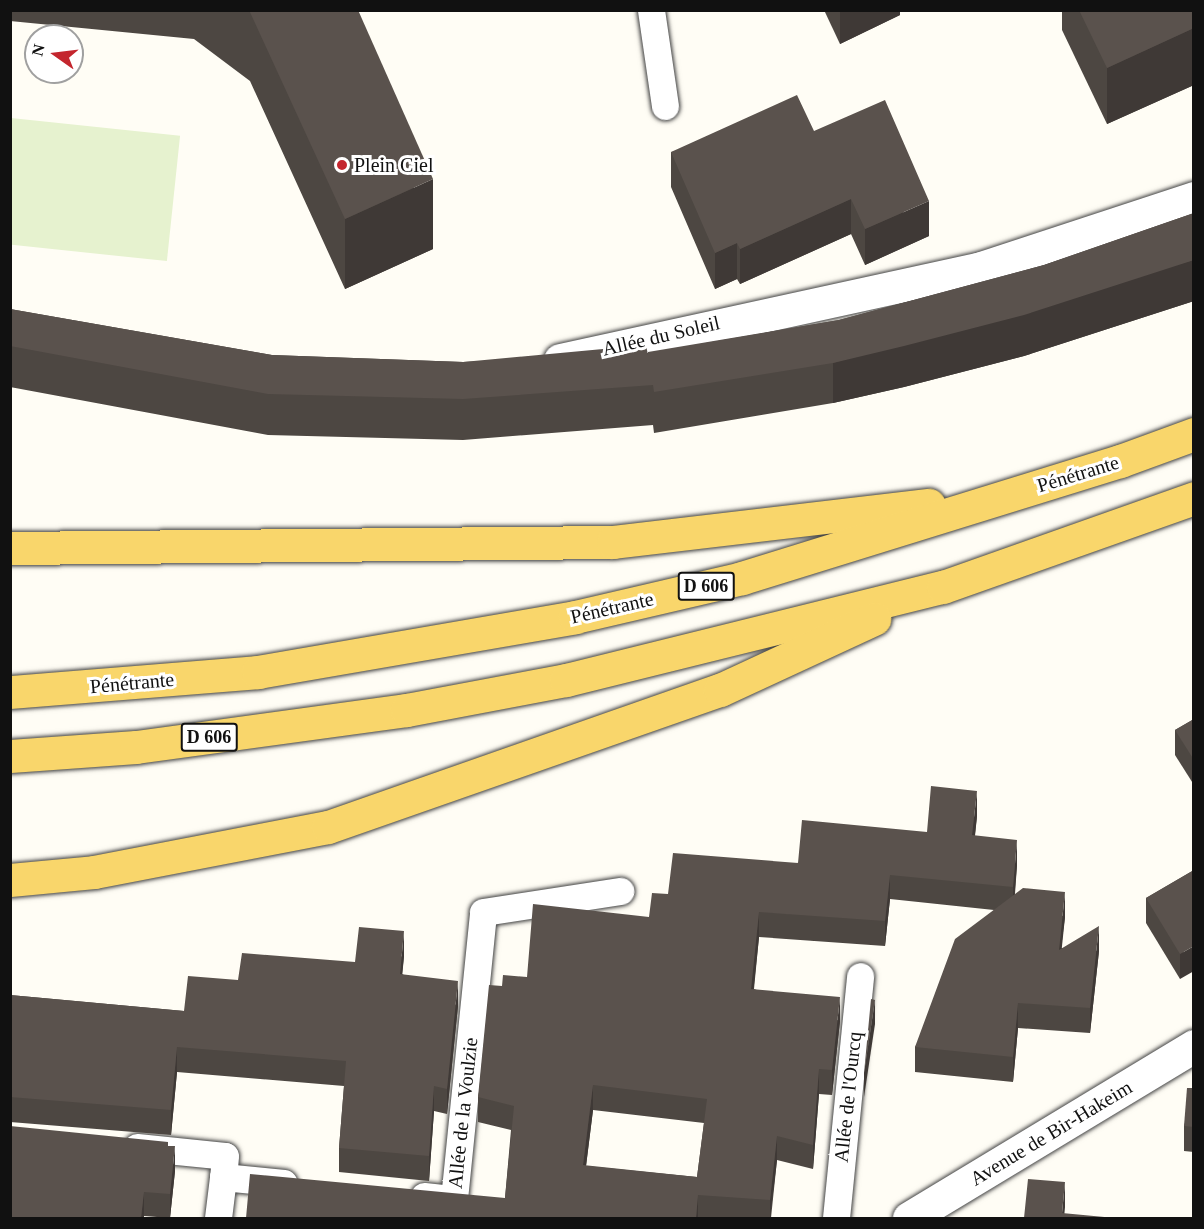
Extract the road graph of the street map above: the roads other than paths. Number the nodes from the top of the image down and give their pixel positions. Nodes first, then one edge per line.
1 (651, 10) edge
2 (665, 106) dead end
3 (1194, 198) edge
4 (529, 368) edge
5 (1194, 434) edge
6 (1002, 497) junction
7 (1194, 498) edge
8 (10, 548) edge
9 (943, 587) junction
10 (10, 692) edge
11 (10, 756) edge
12 (10, 880) edge
13 (620, 891) dead end
14 (860, 976) dead end
15 (1194, 1046) edge
16 (106, 1144) edge
17 (223, 1177) junction
18 (315, 1186) edge
19 (396, 1194) edge
20 (218, 1218) edge
21 (837, 1218) edge
22 (909, 1218) edge

1 - 2 lane
3 - 4 street, Allée du Soleil
5 - 6 main road, Pénétrante / D 606
6 - 8 main road
6 - 10 main road, Pénétrante / D 606
7 - 9 main road, D 606
9 - 11 main road, D 606
9 - 12 main road
13 - 19 lane, Allée de la Voulzie
14 - 21 lane, Allée de l'Ourcq
15 - 22 street, Avenue de Bir-Hakeim
16 - 17 lane
17 - 18 lane
17 - 20 lane

